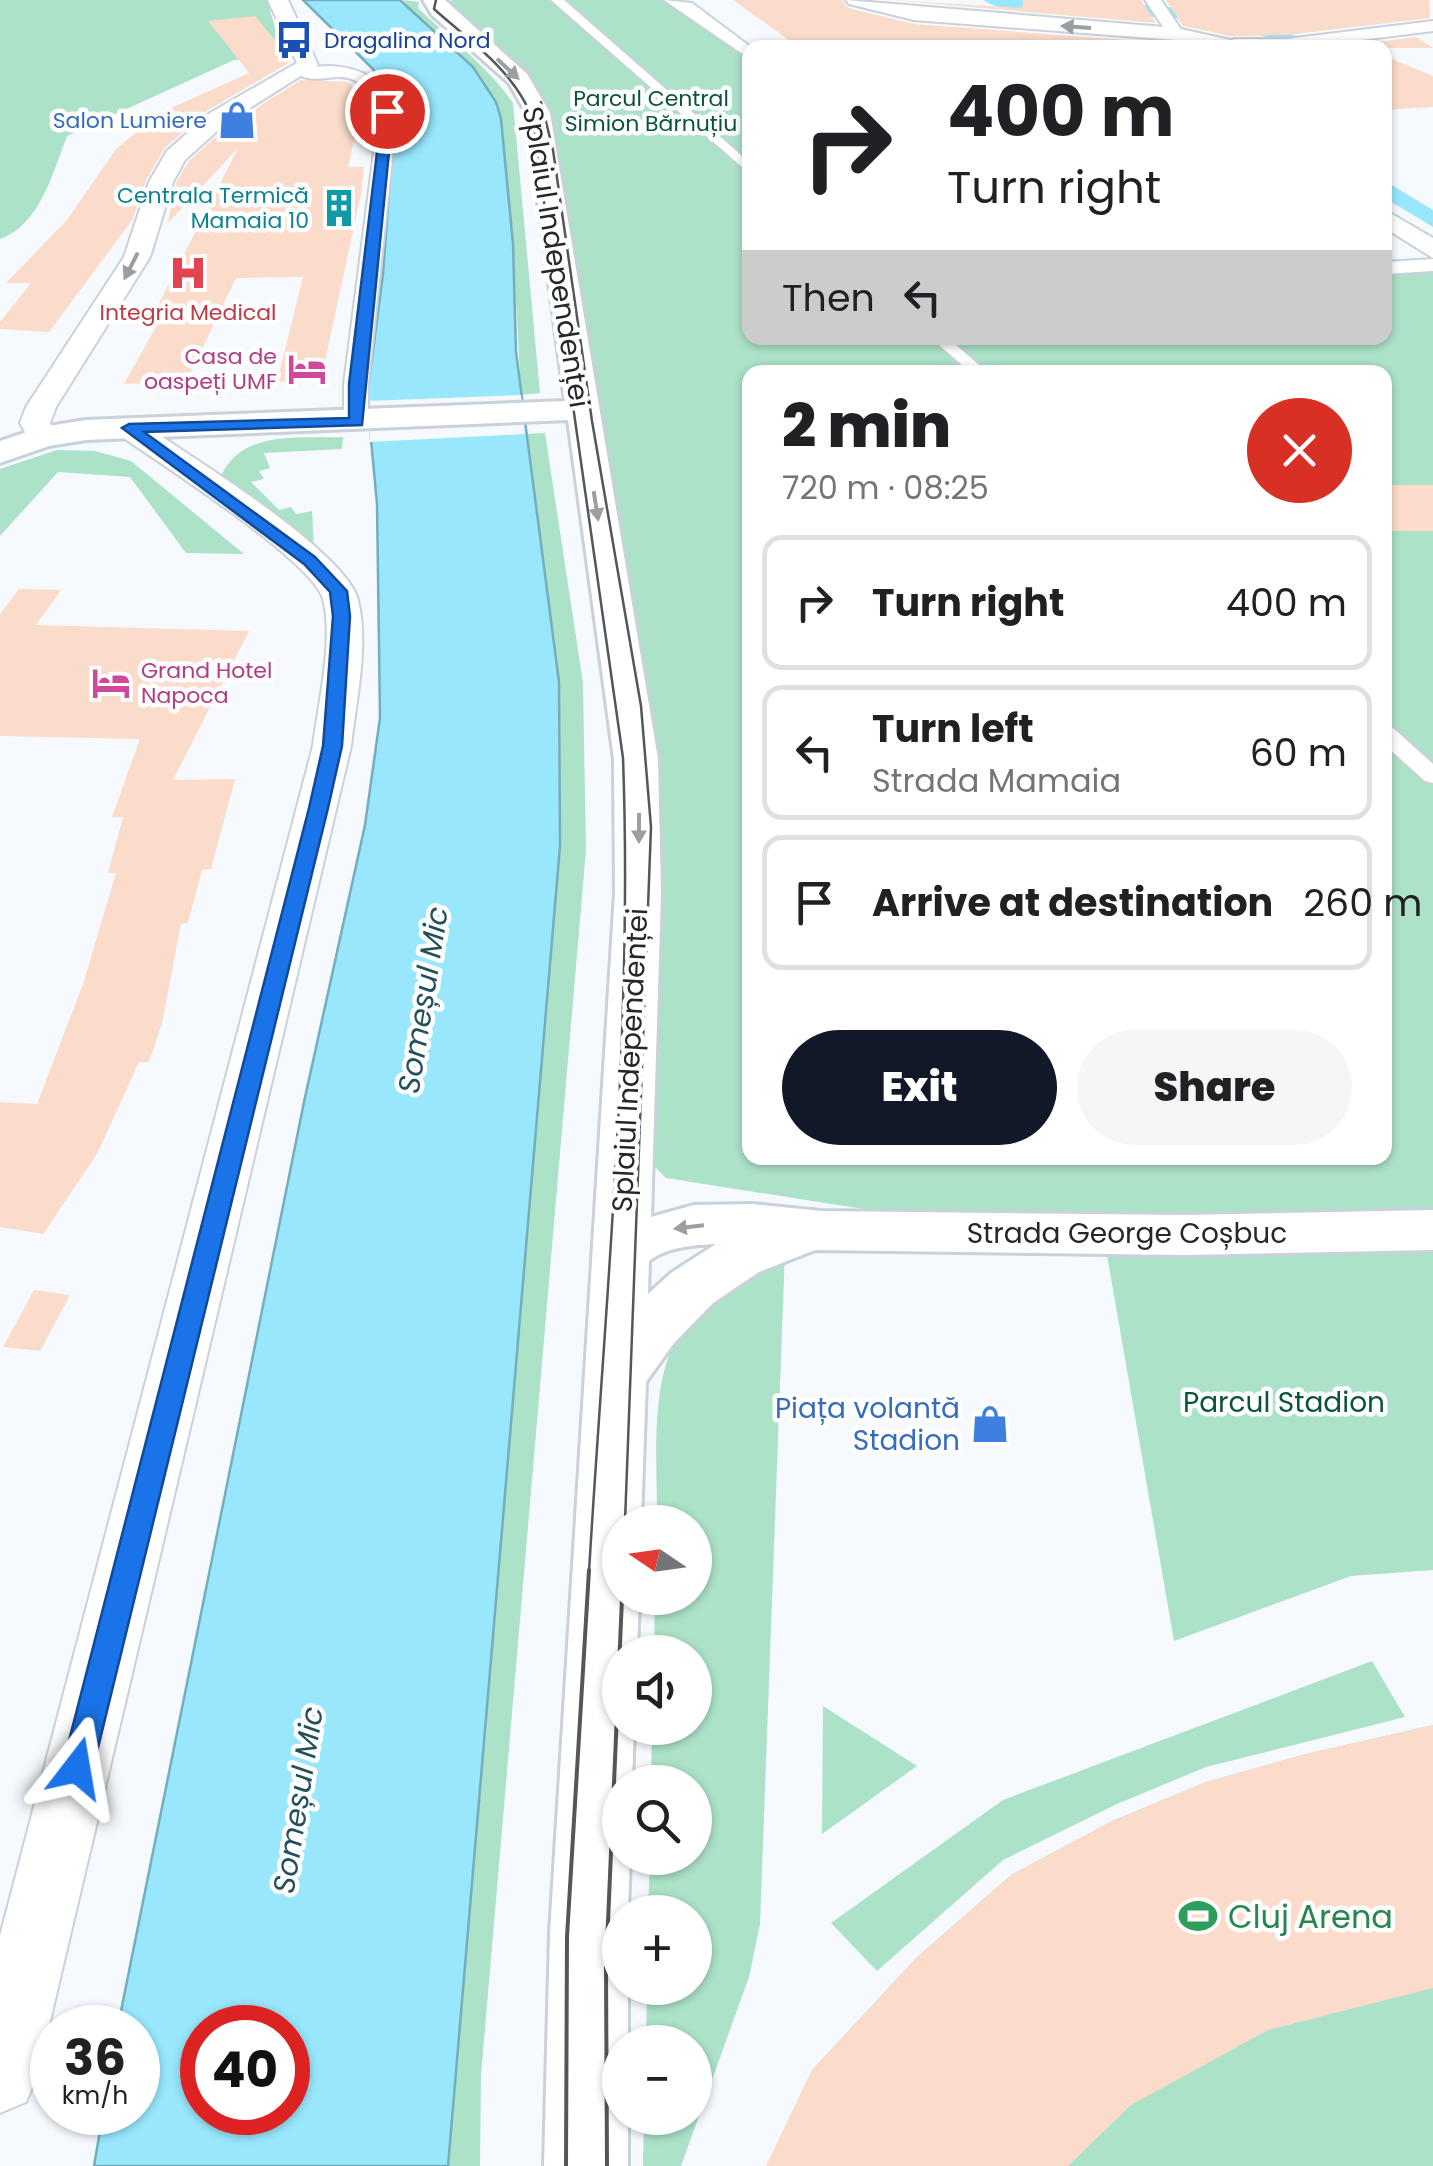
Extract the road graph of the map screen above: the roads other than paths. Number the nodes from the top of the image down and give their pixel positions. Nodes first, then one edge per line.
1 (278, 0) edge
2 (557, 0) edge
3 (672, 0) edge
4 (856, 0) edge
5 (435, 2) edge
6 (1158, 6) edge
7 (1433, 26) edge
8 (1176, 34) junction
9 (1207, 40) edge
10 (1320, 40) edge
11 (742, 48) edge
12 (302, 72) junction
13 (742, 163) edge
14 (1392, 222) edge
15 (1433, 250) edge
16 (1433, 265) edge
17 (1392, 268) edge
18 (948, 345) edge
19 (971, 365) edge
20 (580, 410) junction
21 (366, 421) junction
22 (129, 428) junction
23 (42, 438) junction
24 (0, 453) edge
25 (1392, 739) edge
26 (1433, 776) edge
27 (1433, 1230) edge
28 (820, 1231) junction
29 (620, 1267) junction
30 (712, 1270) junction
31 (616, 1376) junction
32 (0, 2076) edge
33 (586, 2166) edge

1 - 12 street
2 - 13 street
3 - 11 street
8 -> 4 street
5 -> 20 main road, Splaiul Independenței
6 - 8 street
7 - 10 street
8 - 9 street
12 - 21 street
12 -> 23 street
14 - 15 street
16 - 17 street
18 - 19 street
20 - 21 main road
20 -> 29 main road, Splaiul Independenței
21 - 22 main road
22 - 23 main road
22 - 32 street
23 - 24 main road
25 - 26 street
27 - 28 main road, Strada George Coșbuc
28 -> 29 main road, Strada George Coșbuc
28 - 30 main road, Strada George Coșbuc
29 - 30 main road, Strada George Coșbuc
29 - 31 main road, Splaiul Independenței
30 - 31 main road, Strada George Coșbuc
31 - 33 main road, Splaiul Independenței

